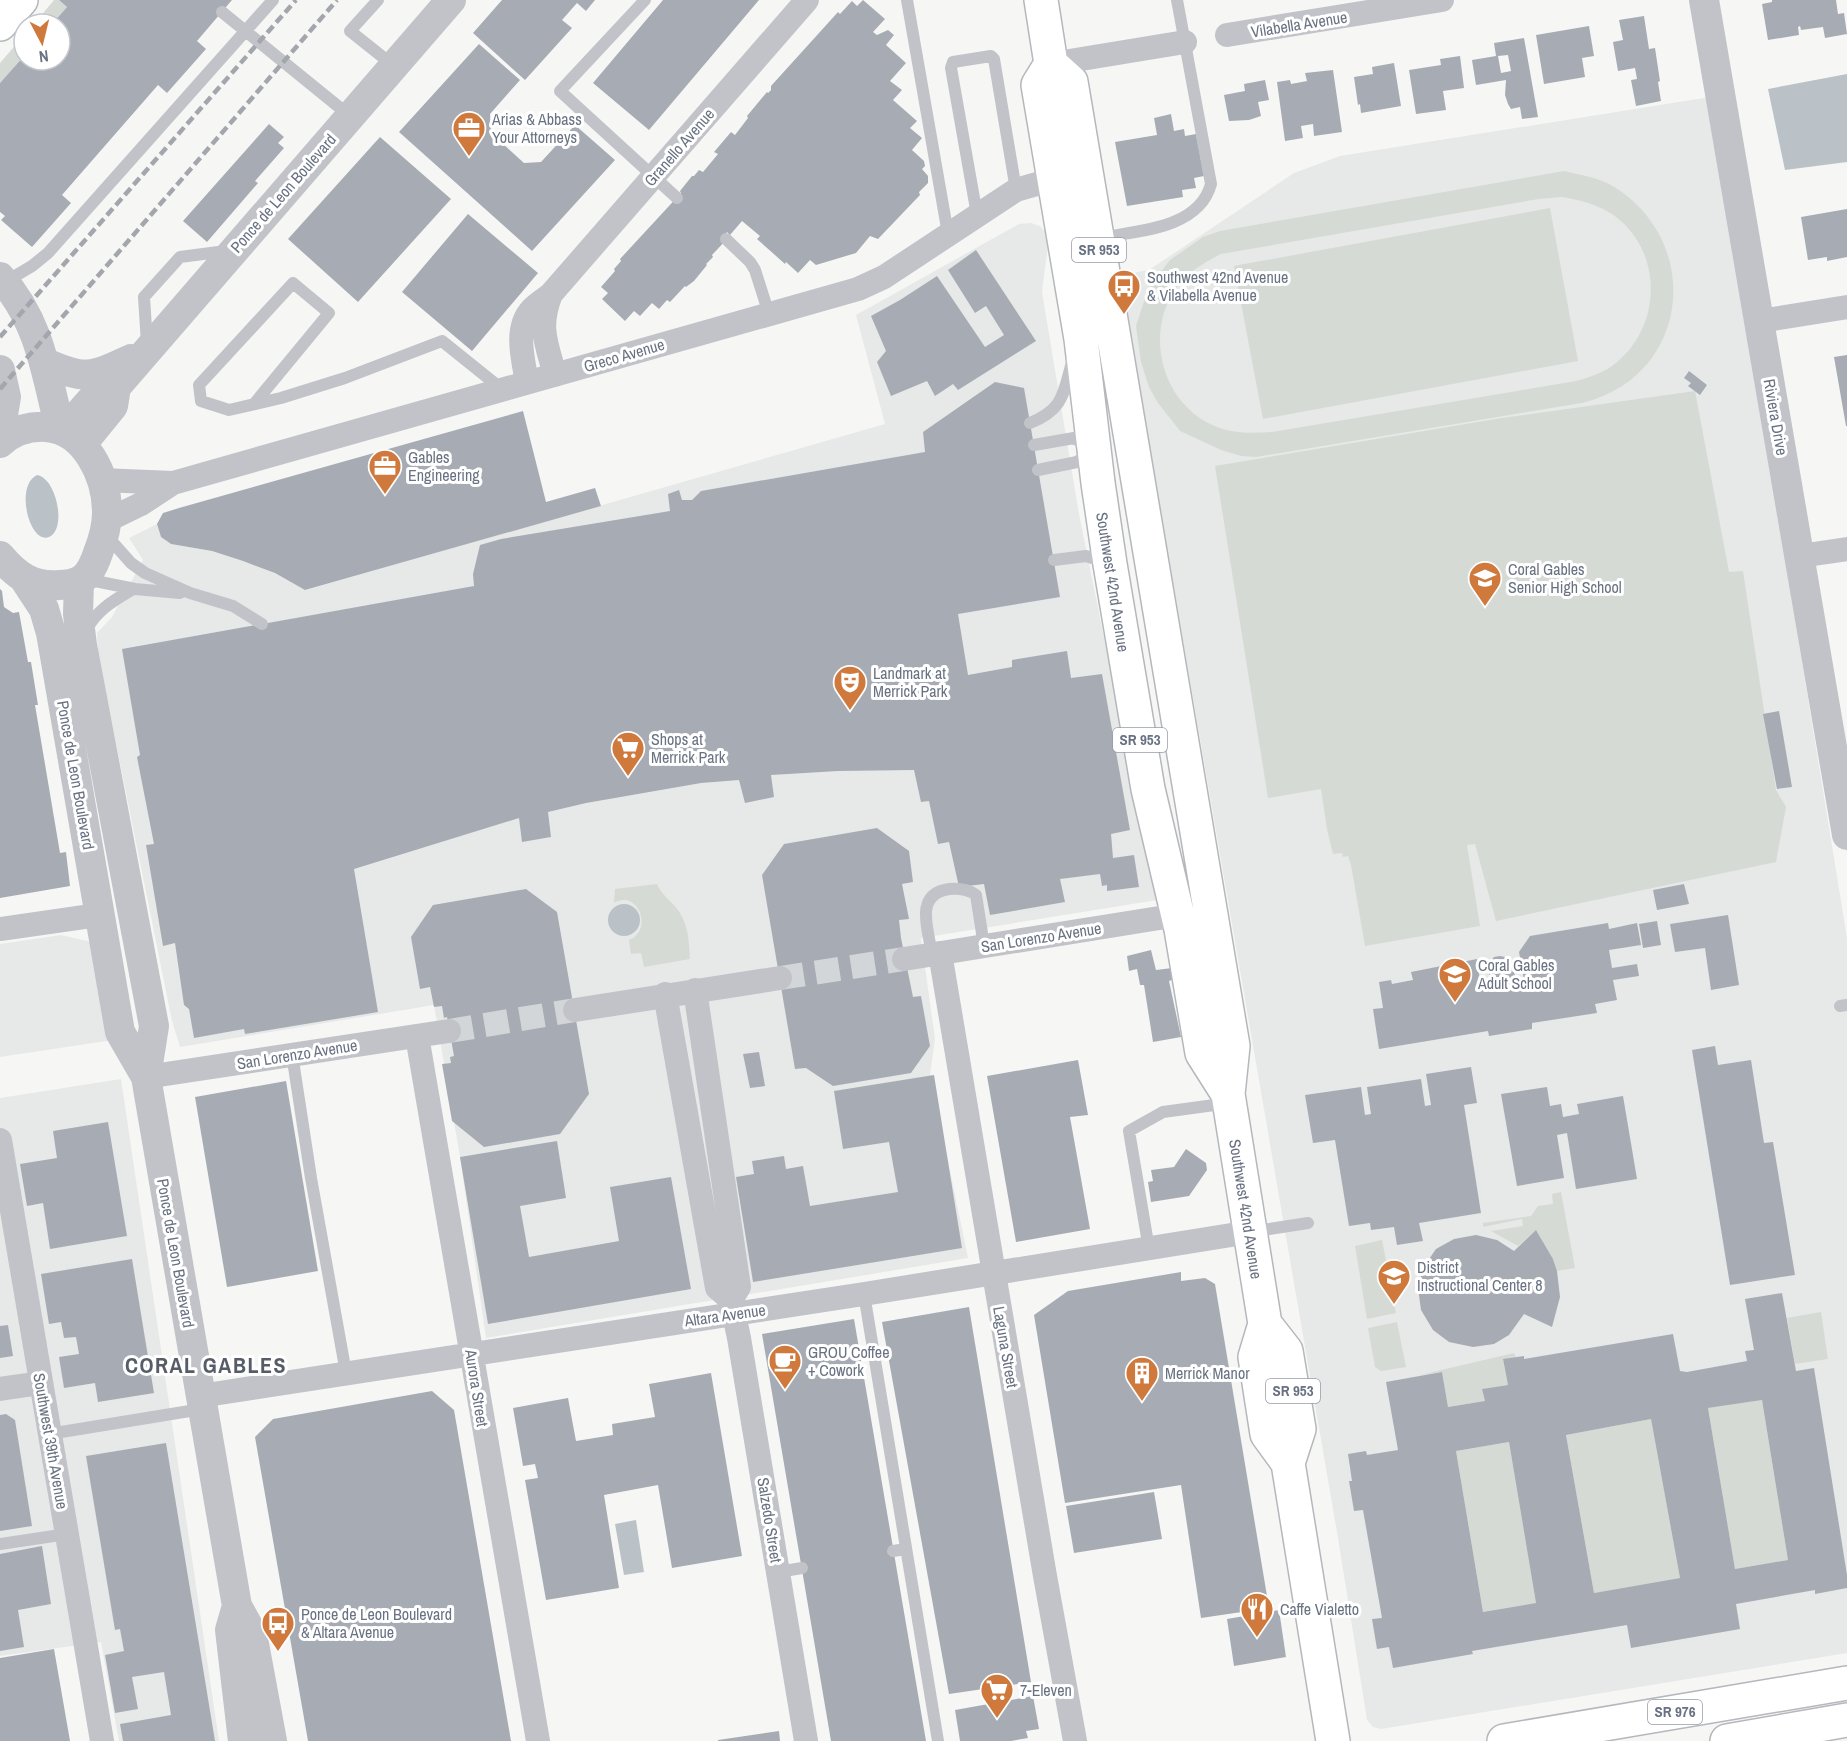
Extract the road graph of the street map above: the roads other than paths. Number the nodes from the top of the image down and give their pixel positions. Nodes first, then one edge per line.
1 (21, 0) edge
2 (273, 0) edge
3 (378, 0) edge
4 (451, 0) edge
5 (645, 0) edge
6 (807, 0) edge
7 (907, 0) edge
8 (1041, 0) edge
9 (1177, 0) edge
10 (1442, 0) edge
11 (1704, 0) edge
12 (222, 12) dead end
13 (0, 24) edge
14 (246, 31) junction
15 (1227, 35) dead end
16 (1185, 42) junction
17 (1051, 64) junction
18 (394, 66) junction
19 (351, 116) junction
20 (653, 177) junction
21 (1054, 179) junction
22 (1016, 190) junction
23 (677, 198) dead end
24 (977, 215) junction
25 (948, 234) junction
26 (1097, 238) junction
27 (726, 239) dead end
28 (3, 280) edge
29 (551, 294) junction
30 (1847, 307) edge
31 (769, 314) junction
32 (1760, 321) junction
33 (1081, 339) junction
34 (146, 351) junction
35 (44, 362) junction
36 (0, 370) edge
37 (555, 375) junction
38 (527, 382) junction
39 (503, 390) junction
40 (254, 404) junction
41 (1030, 423) dead end
42 (0, 432) edge
43 (68, 434) junction
44 (0, 443) edge
45 (1131, 443) junction
46 (1034, 445) dead end
47 (1094, 450) junction
48 (1038, 470) dead end
49 (101, 480) junction
50 (173, 483) junction
51 (106, 527) junction
52 (1847, 549) edge
53 (1800, 556) junction
54 (1054, 561) dead end
55 (7, 564) edge
56 (1110, 564) junction
57 (81, 580) junction
58 (133, 589) junction
59 (190, 593) junction
60 (262, 624) dead end
61 (81, 639) junction
62 (1846, 828) edge
63 (98, 915) junction
64 (1178, 915) junction
65 (0, 929) edge
66 (984, 946) junction
67 (936, 954) junction
68 (904, 959) tunnel mouth
69 (780, 978) tunnel mouth
70 (695, 990) junction
71 (665, 994) junction
72 (574, 1010) tunnel mouth
73 (449, 1031) tunnel mouth
74 (417, 1036) junction
75 (292, 1054) junction
76 (146, 1077) junction
77 (710, 1088) junction
78 (682, 1092) junction
79 (1228, 1098) junction
80 (0, 1140) edge
81 (1308, 1223) dead end
82 (1250, 1232) junction
83 (1149, 1249) junction
84 (994, 1274) junction
85 (864, 1294) junction
86 (732, 1307) junction
87 (472, 1354) junction
88 (346, 1373) junction
89 (41, 1383) junction
90 (0, 1389) edge
91 (202, 1402) junction
92 (49, 1434) junction
93 (67, 1534) junction
94 (0, 1544) edge
95 (237, 1606) junction
96 (1847, 1683) edge
97 (1847, 1720) edge
98 (102, 1741) edge
99 (243, 1741) edge
100 (272, 1741) edge
101 (538, 1741) edge
102 (806, 1741) edge
103 (938, 1741) edge
104 (1075, 1741) edge
105 (1333, 1741) edge
106 (1504, 1741) edge
107 (1726, 1741) edge

1 - 13 main road
2 - 14 lane
3 - 18 lane
4 - 18 street, Ponce de Leon Boulevard
5 - 20 lane
6 - 20 street, Granello Avenue
7 - 25 lane
8 - 17 main road
9 - 16 lane
10 - 15 street, Vilabella Avenue
11 - 32 street, Riviera Drive
12 - 14 lane
14 - 19 lane
14 - 28 lane
16 - 17 street
16 - 26 lane
17 - 21 main road, Southwest 42nd Avenue / SR 953
17 - 26 main road, Southwest 42nd Avenue / SR 953
18 - 19 street, Ponce de Leon Boulevard
19 - 34 street, Ponce de Leon Boulevard
20 - 23 lane
20 - 29 street, Granello Avenue
21 - 22 street, Greco Avenue
21 - 33 main road, Southwest 42nd Avenue / SR 953
22 - 24 street, Greco Avenue
22 - 24 lane
24 - 25 street, Greco Avenue
25 - 31 street, Greco Avenue
26 - 45 main road, Southwest 42nd Avenue / SR 953
27 - 31 lane
28 - 35 street
29 - 37 street, Granello Avenue
29 - 38 street, Granello Avenue
30 - 32 street
31 - 37 street, Greco Avenue
32 - 53 street, Riviera Drive
33 - 41 lane
33 - 47 main road, Southwest 42nd Avenue / SR 953
34 - 35 street
34 - 43 street, Ponce de Leon Boulevard
35 - 43 street
36 - 42 street
37 - 38 street, Greco Avenue
38 - 39 street, Greco Avenue
39 - 40 lane
39 - 50 street, Greco Avenue
40 - 40 lane
43 - 44 street
43 - 49 street
45 - 47 main road
45 - 79 main road, Southwest 42nd Avenue / SR 953
46 - 47 lane
47 - 48 lane
47 - 56 main road, Southwest 42nd Avenue / SR 953
49 - 50 street, Greco Avenue
49 - 51 street
50 - 51 street, Greco Avenue
51 - 57 street
51 - 59 lane
52 - 53 street
53 - 62 street, Riviera Drive
54 - 56 lane
55 - 57 street
55 - 63 street, Ponce de Leon Boulevard
56 - 64 main road, Southwest 42nd Avenue / SR 953
57 - 58 lane
57 - 61 street, Ponce de Leon Boulevard
58 - 59 lane
58 - 61 lane
59 - 60 lane
61 - 76 street, Ponce de Leon Boulevard
63 - 65 street
63 - 76 street, Ponce de Leon Boulevard
64 - 66 street, San Lorenzo Avenue
64 - 79 main road, Southwest 42nd Avenue / SR 953
66 - 67 street, San Lorenzo Avenue
66 - 67 lane
67 - 68 street, San Lorenzo Avenue
67 - 84 street, Laguna Street
69 - 70 street
70 - 71 street
70 - 77 street, Salzedo Street
71 - 72 street
71 - 78 street, Salzedo Street
73 - 74 street, San Lorenzo Avenue
74 - 75 street, San Lorenzo Avenue
74 - 87 street, Aurora Street
75 - 76 street, San Lorenzo Avenue
75 - 88 lane
76 - 91 street, Ponce de Leon Boulevard
77 - 78 street
77 - 86 street, Salzedo Street
78 - 86 street, Salzedo Street
79 - 82 main road, Southwest 42nd Avenue / SR 953
79 - 83 lane
80 - 89 street, Southwest 39th Avenue
81 - 82 lane
82 - 83 street, Altara Avenue
82 - 105 main road, Southwest 42nd Avenue / SR 953
83 - 84 street, Altara Avenue
84 - 85 street, Altara Avenue
84 - 104 street, Laguna Street
85 - 86 street, Altara Avenue
85 - 103 lane
86 - 87 street, Altara Avenue
86 - 102 street, Salzedo Street
87 - 88 street, Altara Avenue
87 - 101 street, Aurora Street
88 - 91 street, Altara Avenue
89 - 90 street
89 - 92 street, Southwest 39th Avenue
91 - 92 lane
91 - 95 street, Ponce de Leon Boulevard
92 - 93 street, Southwest 39th Avenue
93 - 94 lane
93 - 98 street, Southwest 39th Avenue
95 - 99 street, Ponce de Leon Boulevard
95 - 100 street, Ponce de Leon Boulevard
96 - 106 main road, SR 976
97 - 107 main road

